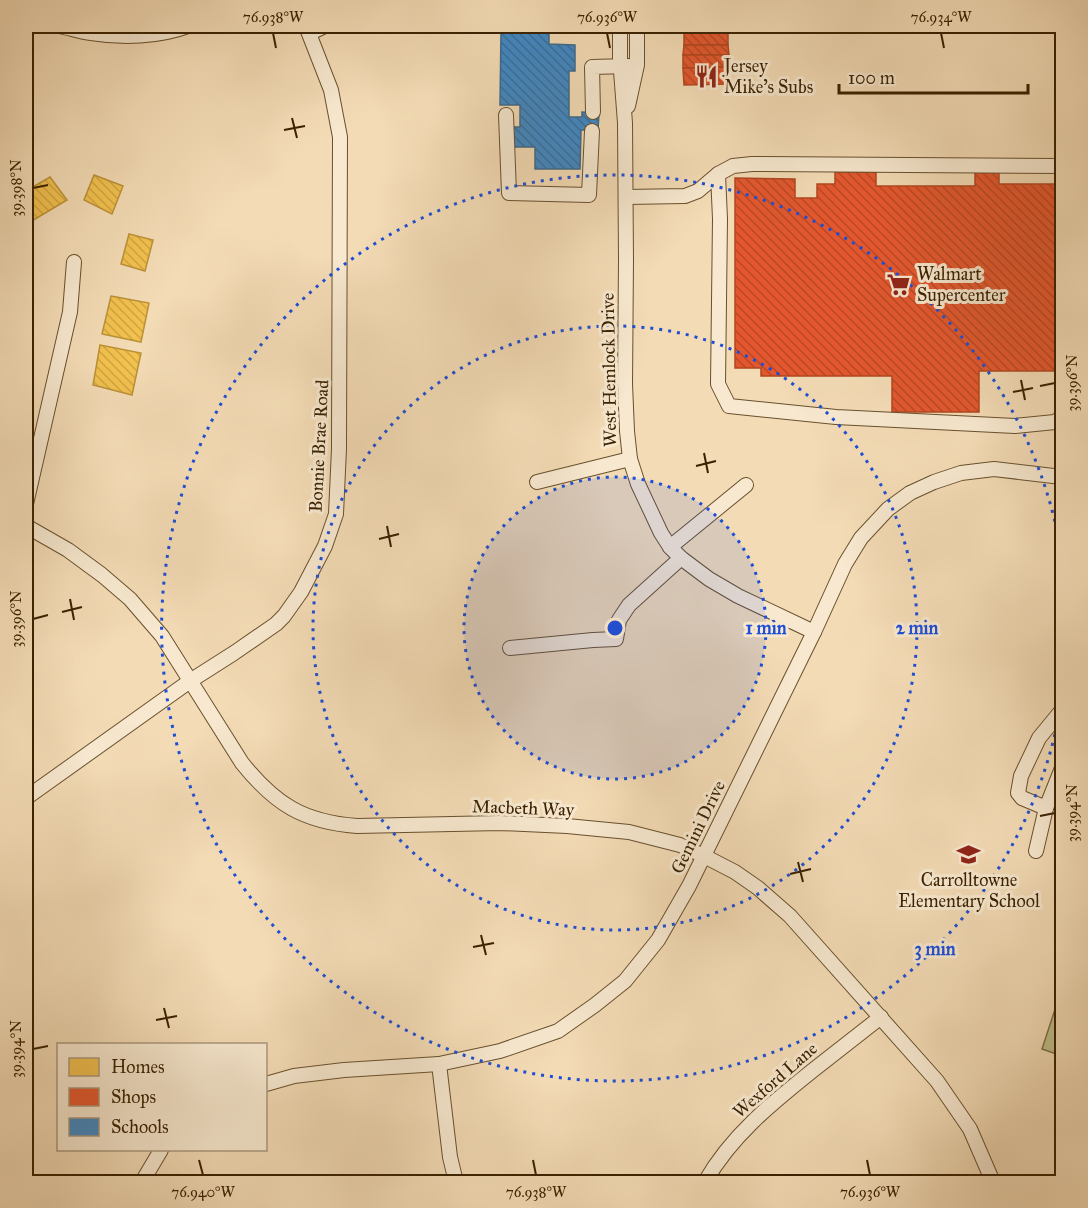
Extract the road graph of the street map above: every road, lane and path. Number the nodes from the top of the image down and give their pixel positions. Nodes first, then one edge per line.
1 (59, 26) edge
2 (188, 26) edge
3 (326, 26) edge
4 (620, 26) edge
5 (637, 26) edge
6 (308, 29) edge
7 (637, 64) junction
8 (621, 67) junction
9 (593, 112) dead end
10 (506, 115) dead end
11 (625, 123) junction
12 (592, 130) dead end
13 (1062, 166) edge
14 (718, 174) junction
15 (626, 197) junction
16 (74, 262) dead end
17 (1062, 417) edge
18 (630, 459) junction
19 (1062, 477) edge
20 (537, 482) dead end
21 (746, 485) dead end
22 (26, 504) edge
23 (26, 526) edge
24 (670, 547) junction
25 (681, 558) junction
26 (814, 632) junction
27 (510, 648) dead end
28 (190, 681) junction
29 (1062, 710) edge
30 (1062, 768) edge
31 (26, 798) edge
32 (1046, 807) junction
33 (1035, 851) dead end
34 (705, 856) junction
35 (881, 1017) junction
36 (439, 1064) junction
37 (267, 1084) edge
38 (160, 1151) edge
39 (142, 1182) edge
40 (456, 1182) edge
41 (705, 1182) edge
42 (993, 1182) edge

1 - 2 street
3 - 6 street
4 - 8 street, West Hemlock Drive
5 - 7 street, West Hemlock Drive
6 - 28 street, Bonnie Brae Road
7 - 8 street
7 - 11 street, West Hemlock Drive
8 - 9 street
8 - 11 street, West Hemlock Drive
10 - 12 street
11 - 15 street, West Hemlock Drive
13 - 14 street
14 - 15 street
14 - 17 street
15 - 18 street, West Hemlock Drive
16 - 22 street
18 - 20 street
18 - 24 street, West Hemlock Drive
19 - 26 street, Gemini Drive
21 - 24 street
23 - 28 street, Macbeth Way
24 - 25 street, West Hemlock Drive
25 - 26 street, West Hemlock Drive
25 - 27 street
26 - 34 street, Gemini Drive
28 - 31 street, Bonnie Brae Road
28 - 34 street, Macbeth Way
29 - 32 street
30 - 32 street
32 - 33 street
34 - 35 street, Macbeth Way
34 - 36 street, Gemini Drive
35 - 41 street, Wexford Lane
35 - 42 street, Macbeth Way
36 - 37 street, Gemini Drive
36 - 40 street
38 - 39 street

